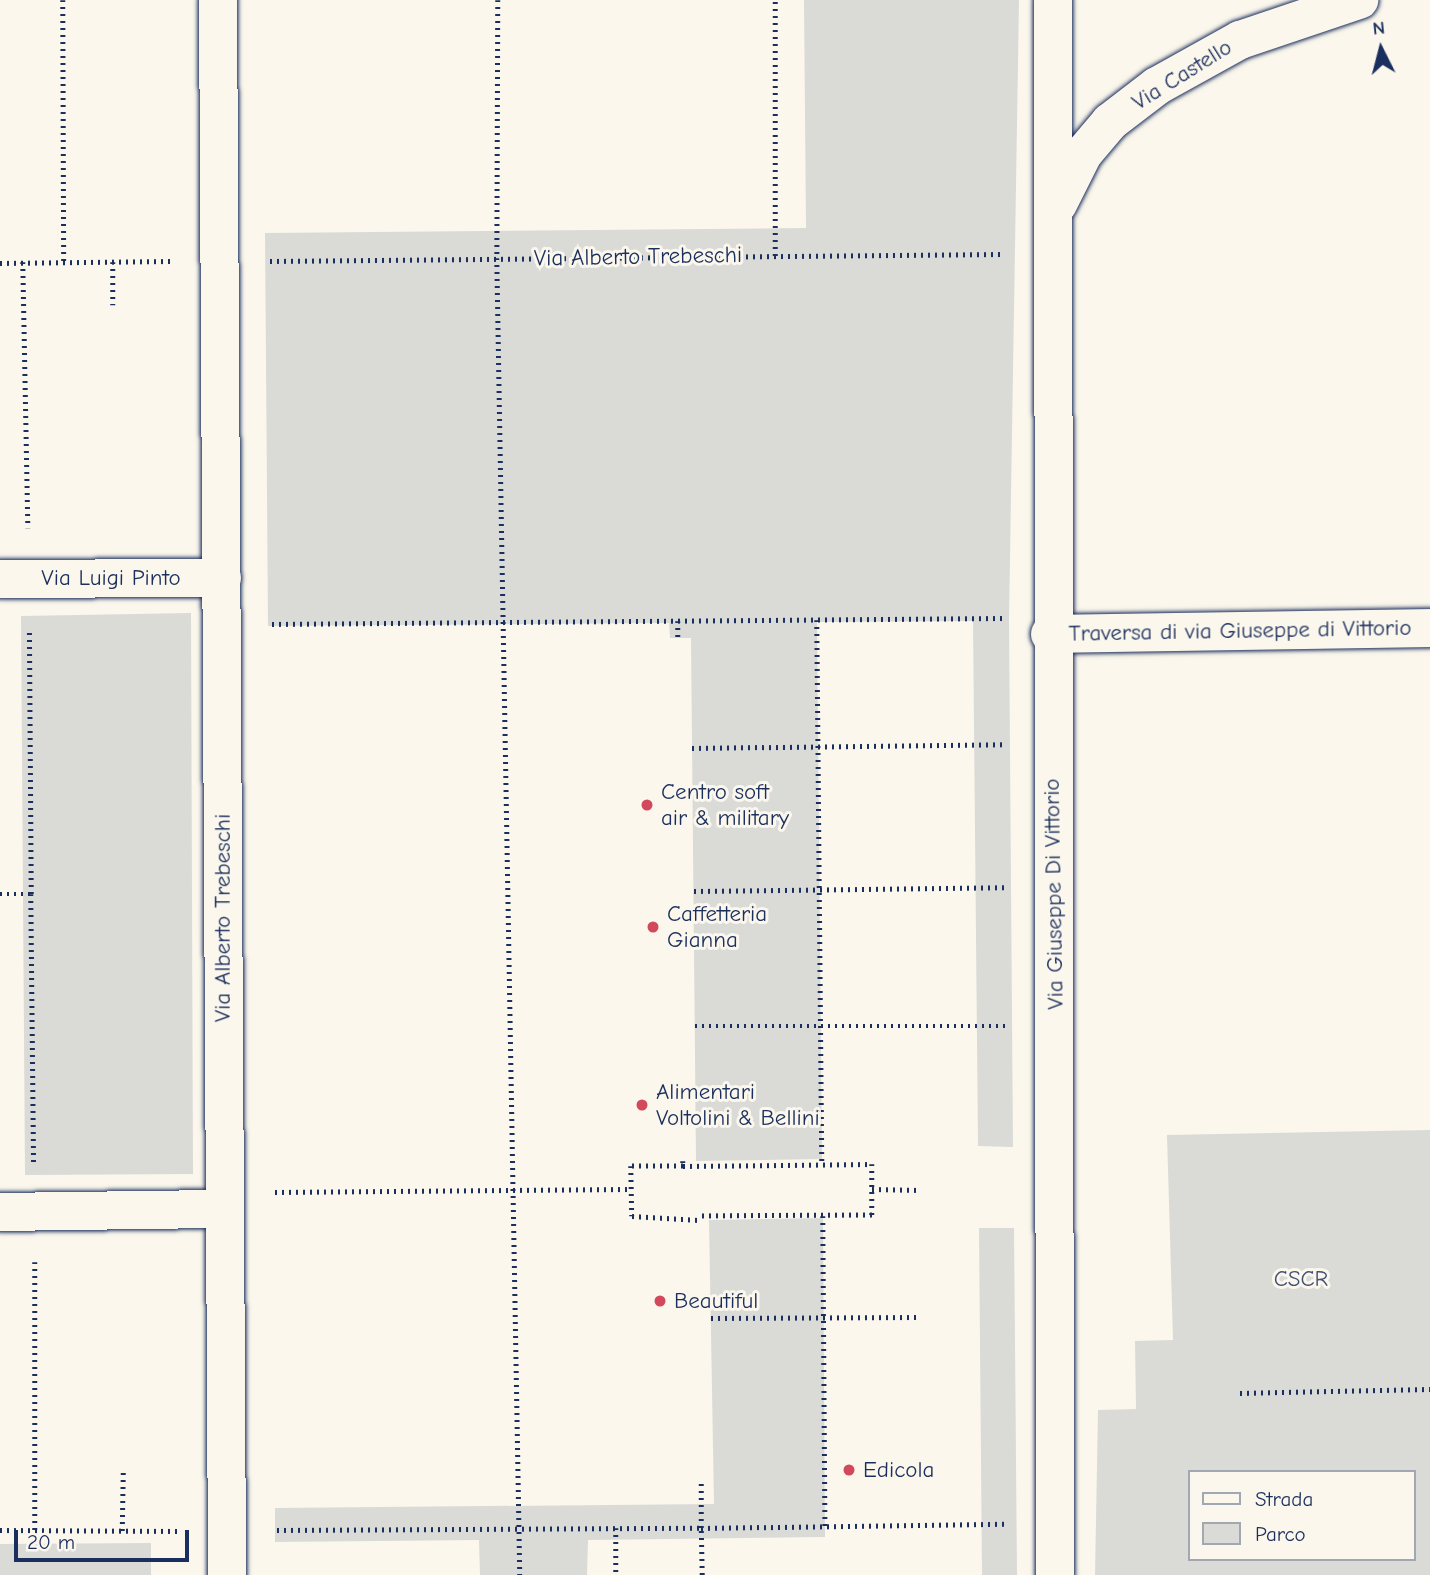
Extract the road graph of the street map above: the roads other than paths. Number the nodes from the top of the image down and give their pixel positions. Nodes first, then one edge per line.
1 (218, 0) edge
2 (1053, 0) edge
3 (1359, 0) edge
4 (1055, 213) junction
5 (222, 578) junction
6 (14, 579) edge
7 (1050, 626) junction
8 (1430, 628) edge
9 (225, 1201) junction
10 (17, 1211) edge
11 (227, 1575) edge
12 (1055, 1575) edge

1 - 5 street, Via Alberto Trebeschi
2 - 4 street, Via Giuseppe Di Vittorio
3 - 4 street, Via Castello
4 - 7 street, Via Giuseppe Di Vittorio
5 - 6 street, Via Luigi Pinto
5 - 9 street, Via Alberto Trebeschi
7 - 8 street, Traversa di via Giuseppe di Vittorio
7 - 12 street, Via Giuseppe Di Vittorio
9 - 10 street
9 - 11 street, Via Alberto Trebeschi

